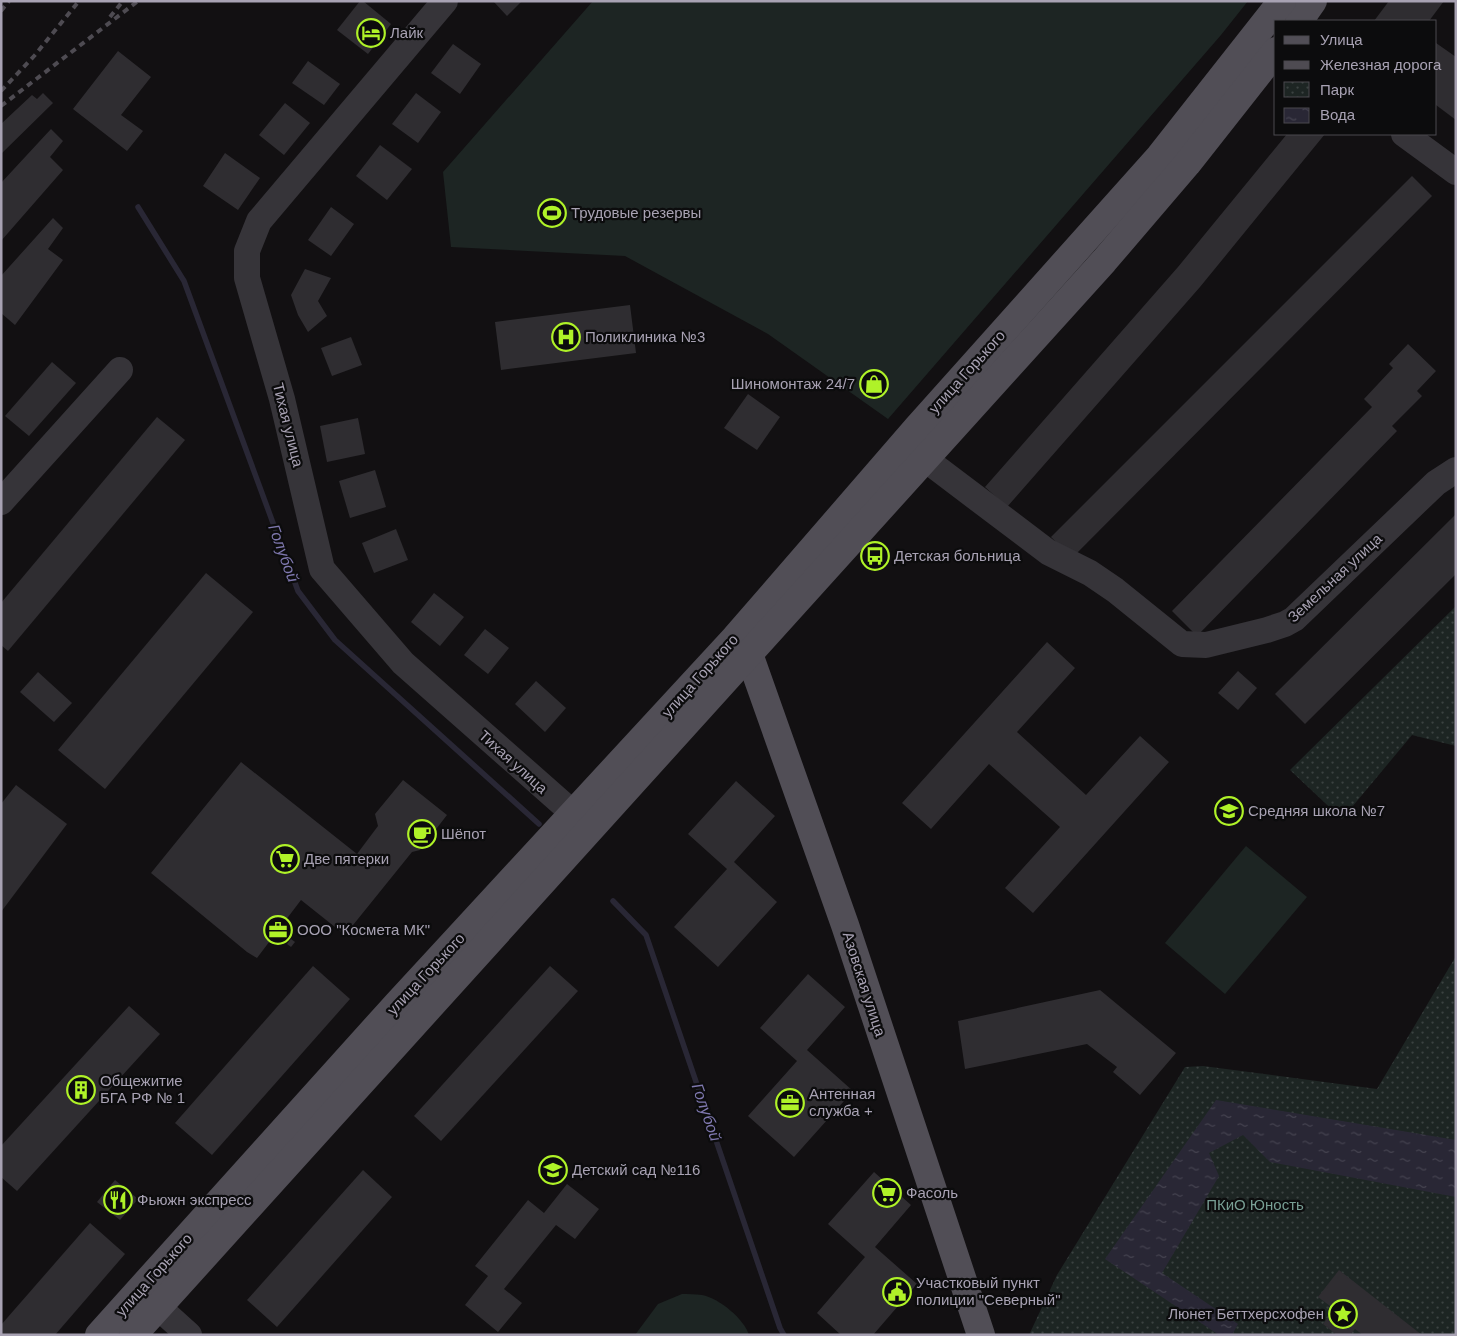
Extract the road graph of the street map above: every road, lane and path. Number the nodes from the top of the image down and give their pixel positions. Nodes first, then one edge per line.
1 (445, 1) edge
2 (1282, 1) edge
3 (1313, 1) edge
4 (1274, 20) edge
5 (1274, 20) edge
6 (1299, 20) edge
7 (1268, 35) edge
8 (1274, 54) edge
9 (1405, 135) edge
10 (1456, 172) edge
11 (120, 370) dead end
12 (925, 458) junction
13 (1456, 470) edge
14 (1, 502) edge
15 (742, 646) junction
16 (574, 814) junction
17 (158, 1307) junction
18 (99, 1335) edge
19 (133, 1335) edge
20 (189, 1335) edge
21 (981, 1335) edge

1 - 16 street, Тихая улица
2 - 4 main road, улица Горького
3 - 6 main road
5 - 7 main road, улица Горького
7 - 15 main road, улица Горького
8 - 12 main road, улица Горького
9 - 10 street
11 - 14 street
12 - 13 street, Земельная улица
12 - 15 main road, улица Горького
15 - 16 main road, улица Горького
15 - 17 main road, улица Горького
15 - 21 main road, Азовская улица
16 - 18 main road, улица Горького
17 - 19 main road, улица Горького
17 - 20 street

